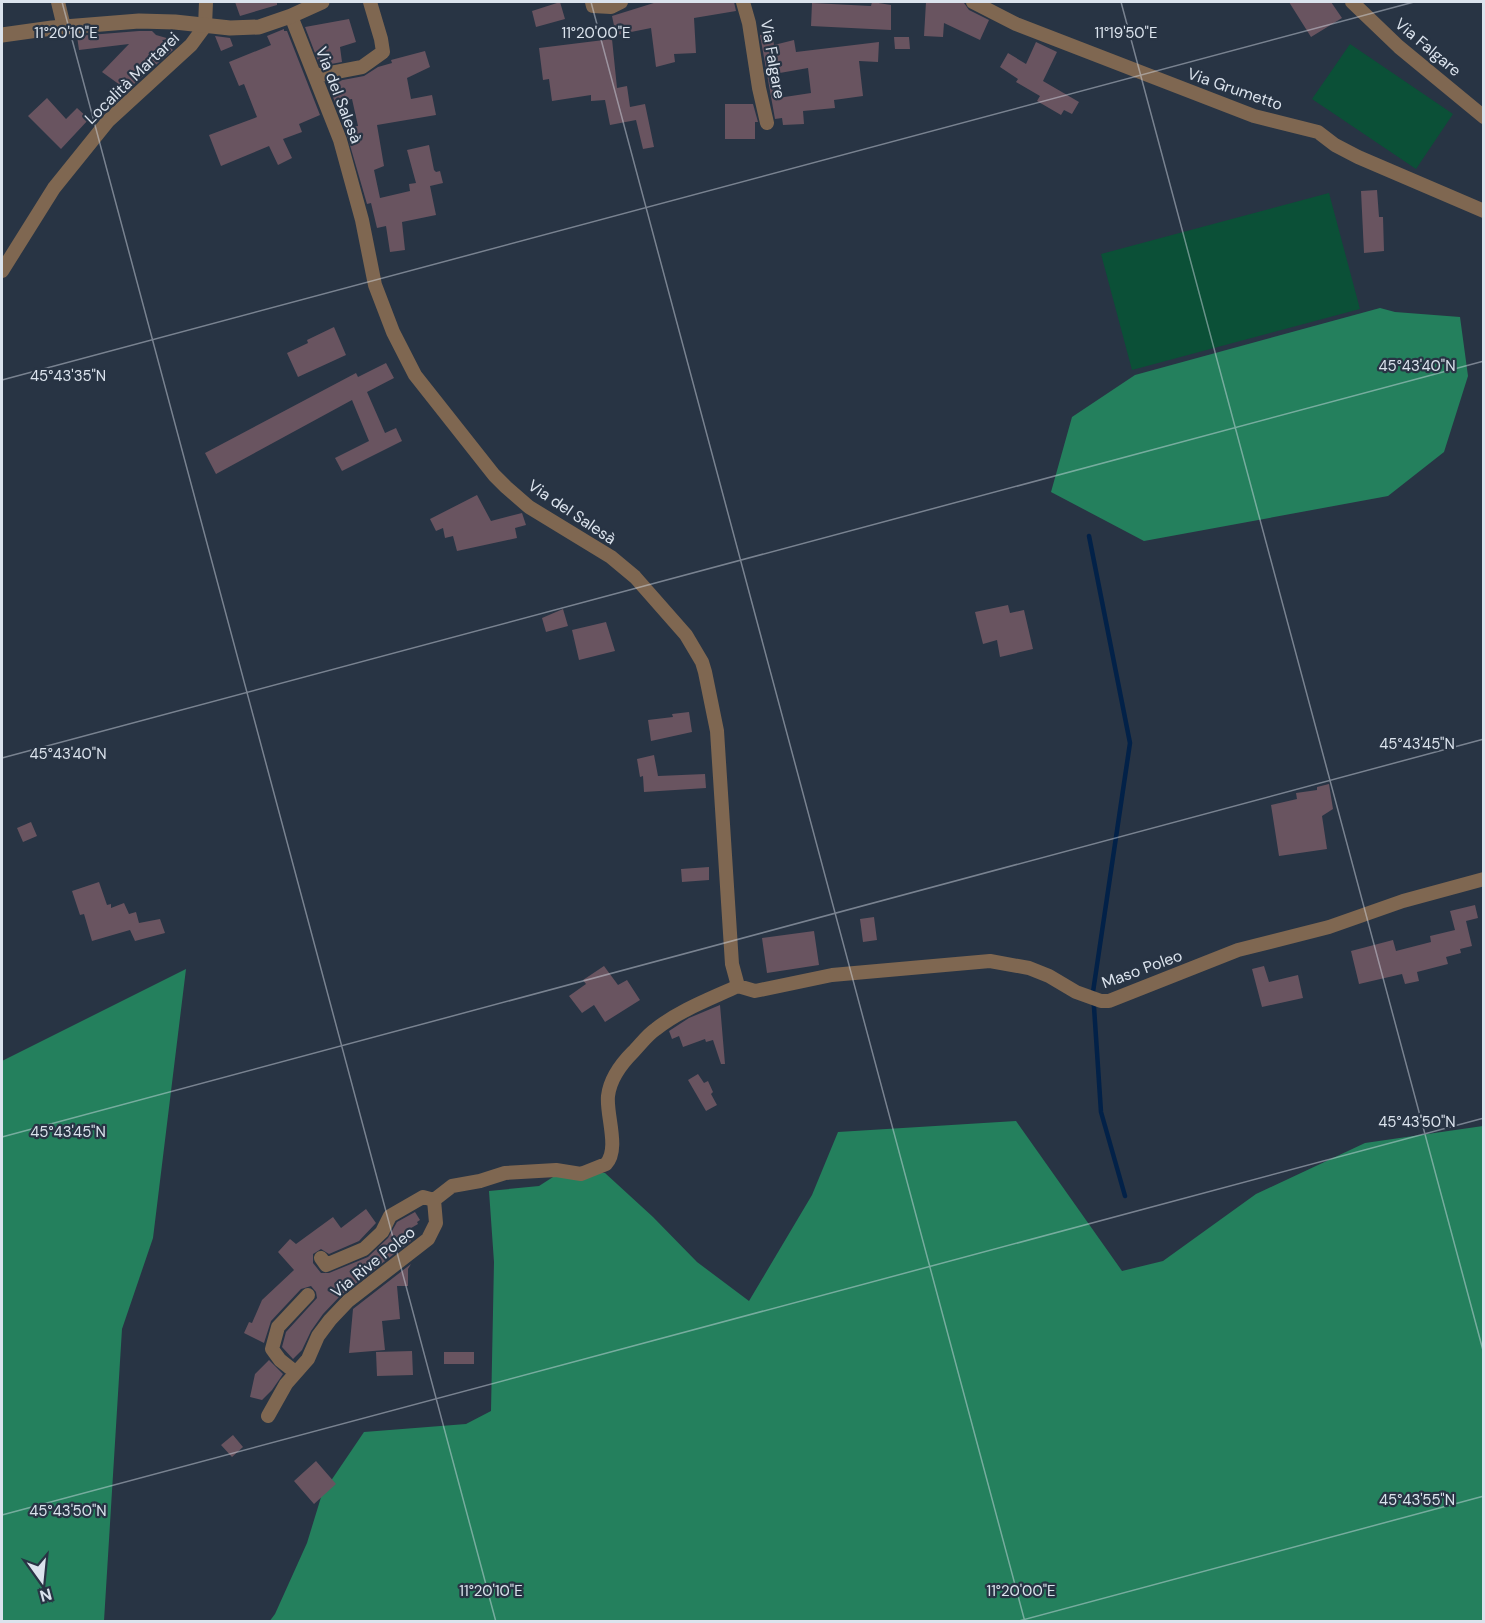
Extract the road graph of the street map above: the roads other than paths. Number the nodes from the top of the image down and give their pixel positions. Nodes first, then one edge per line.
1 (58, 2) edge
2 (206, 2) edge
3 (322, 2) edge
4 (370, 2) edge
5 (592, 2) edge
6 (621, 2) edge
7 (742, 2) edge
8 (973, 2) edge
9 (1352, 2) edge
10 (291, 16) junction
11 (205, 26) junction
12 (64, 27) junction
13 (2, 35) edge
14 (315, 76) junction
15 (1484, 117) edge
16 (767, 123) dead end
17 (1484, 211) edge
18 (2, 271) edge
19 (1484, 879) edge
20 (738, 986) junction
21 (434, 1200) junction
22 (321, 1258) dead end
23 (308, 1294) dead end
24 (295, 1372) junction
25 (268, 1416) dead end

1 - 12 street
2 - 11 street
3 - 10 street
4 - 14 street
5 - 6 street
7 - 16 street, Via Falgare
8 - 17 street, Via Grumetto
9 - 15 street, Via Falgare
10 - 11 street
10 - 14 street, Via del Salesà
11 - 12 street
11 - 18 street, Località Martarei
12 - 13 street
14 - 20 street, Via del Salesà
19 - 20 street, Maso Poleo
20 - 21 street, Via Rive Poleo
21 - 22 street, Via Rive Poleo
21 - 24 street, Via Rive Poleo
23 - 24 street, Via Rive Poleo
24 - 25 street, Via Rive Poleo

